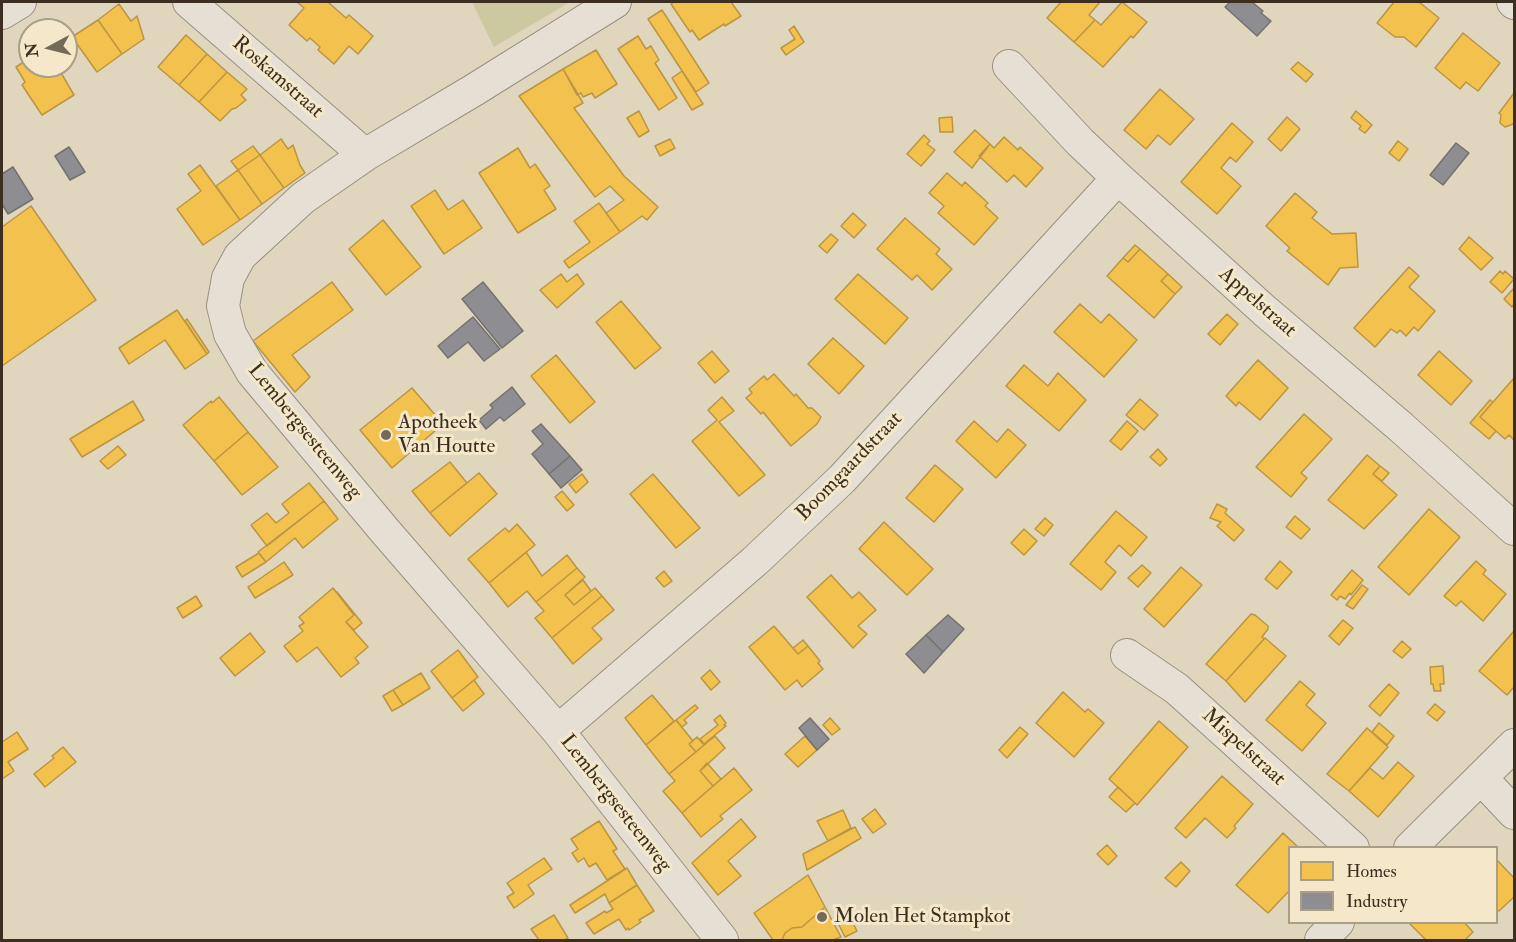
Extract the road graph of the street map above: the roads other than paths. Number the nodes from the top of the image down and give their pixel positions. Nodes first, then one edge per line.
1 (21, 2) edge
2 (189, 2) edge
3 (615, 2) edge
4 (2, 13) edge
5 (1009, 66) dead end
6 (365, 155) junction
7 (1118, 178) junction
8 (1515, 529) edge
9 (1127, 655) dead end
10 (558, 731) junction
11 (1515, 745) edge
12 (1481, 778) junction
13 (1515, 813) edge
14 (1351, 846) edge
15 (1412, 846) edge
16 (1336, 924) edge
17 (722, 940) edge
18 (1321, 940) edge

1 - 4 street
2 - 6 street, Roskamstraat
3 - 6 street, Lembergsesteenweg
5 - 7 street, Appelstraat
6 - 10 street, Lembergsesteenweg
7 - 8 street, Appelstraat
7 - 10 street, Boomgaardstraat
9 - 14 street, Mispelstraat
10 - 17 street, Lembergsesteenweg
11 - 12 street
12 - 13 street
12 - 15 street
16 - 18 street

